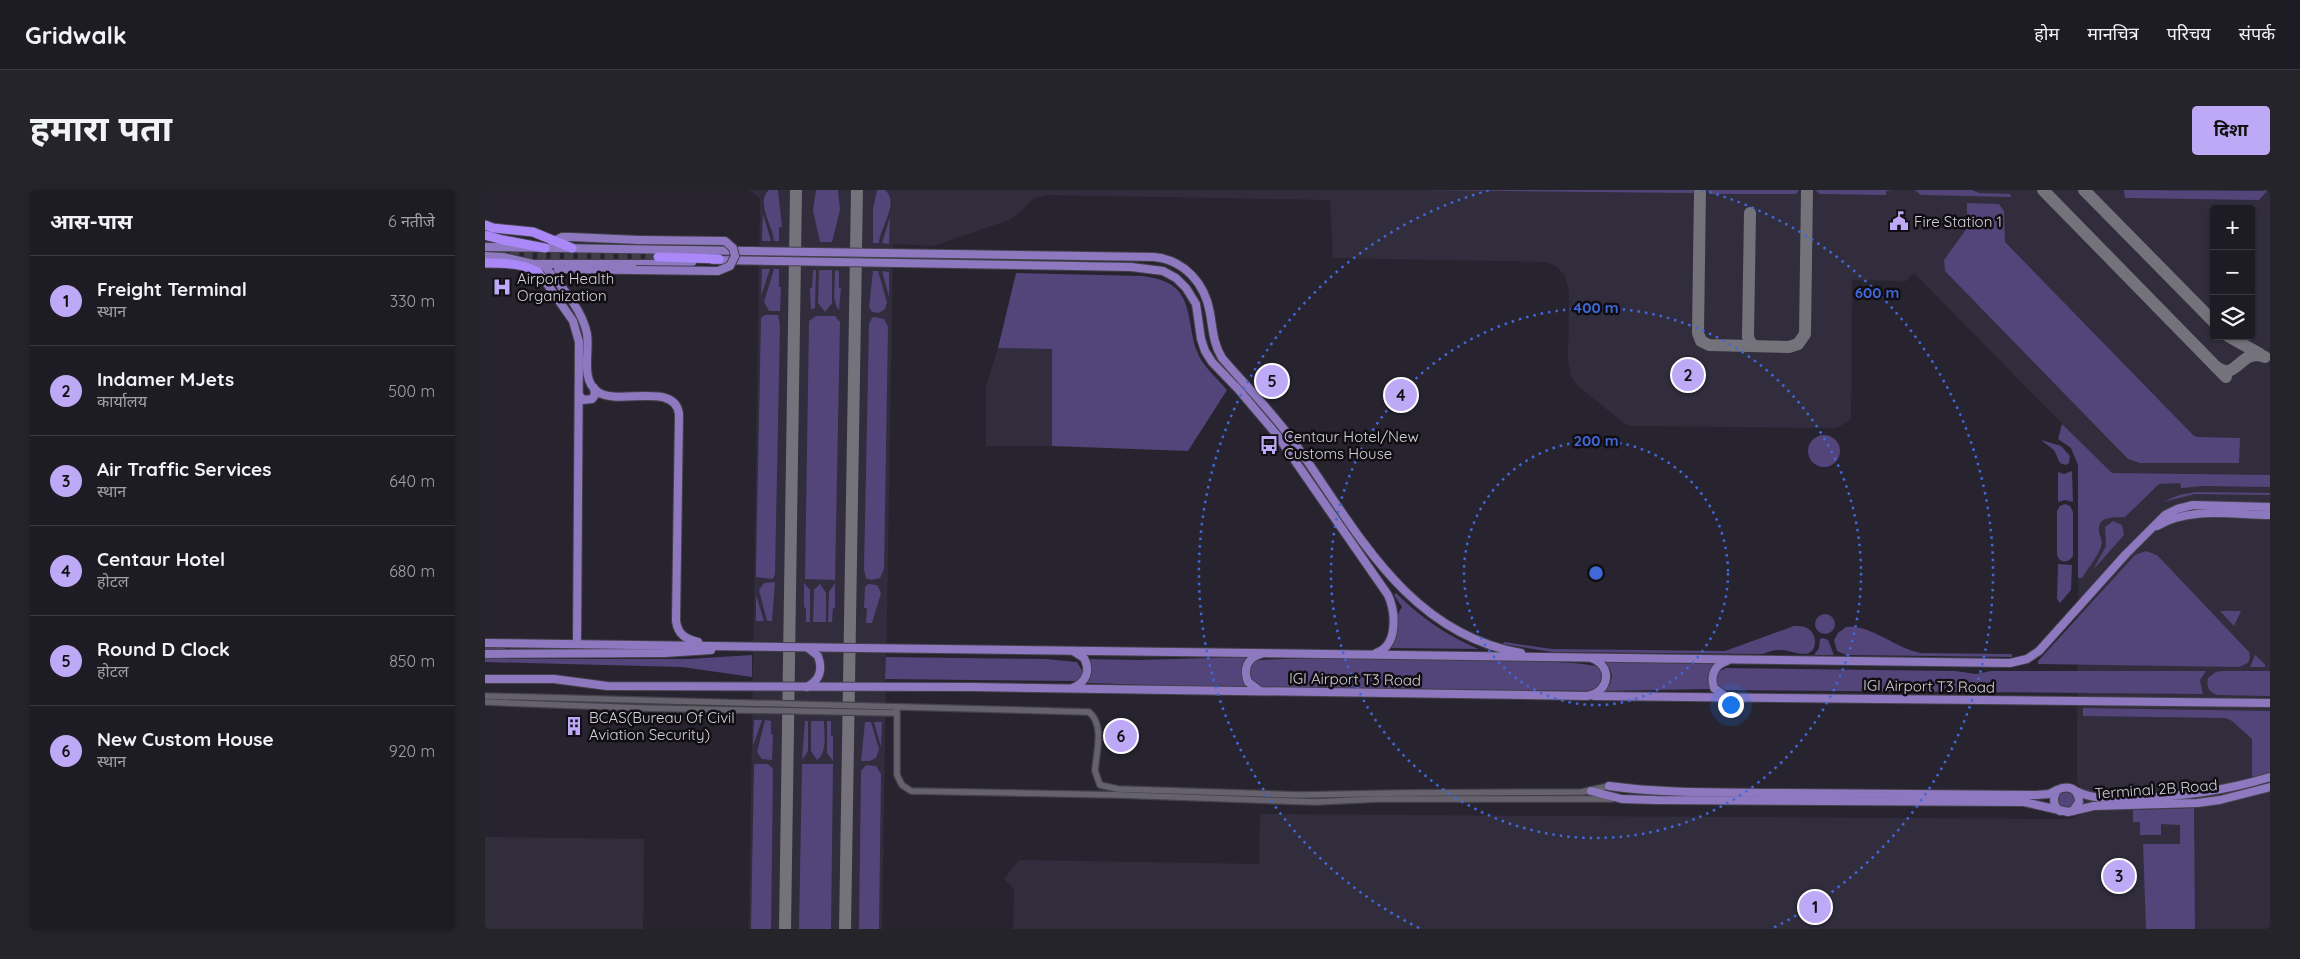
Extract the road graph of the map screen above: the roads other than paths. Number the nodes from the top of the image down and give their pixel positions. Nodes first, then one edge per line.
1 (485, 225) edge
2 (485, 235) edge
3 (556, 240) junction
4 (530, 245) junction
5 (485, 246) edge
6 (545, 248) junction
7 (572, 248) junction
8 (485, 256) edge
9 (658, 257) tunnel mouth
10 (719, 260) junction
11 (485, 263) edge
12 (539, 267) junction
13 (594, 388) junction
14 (579, 395) junction
15 (2270, 506) edge
16 (2270, 515) edge
17 (2145, 534) junction
18 (485, 643) edge
19 (577, 644) junction
20 (733, 646) junction
21 (806, 647) junction
22 (1068, 650) junction
23 (1264, 653) junction
24 (485, 654) edge
25 (1371, 654) junction
26 (1544, 657) junction
27 (1587, 658) junction
28 (1731, 660) junction
29 (485, 679) edge
30 (803, 688) junction
31 (1068, 689) junction
32 (1264, 691) junction
33 (485, 696) edge
34 (1587, 696) junction
35 (1731, 698) junction
36 (485, 702) edge
37 (2270, 703) edge
38 (897, 710) junction
39 (2270, 777) edge
40 (1609, 786) joint
41 (2270, 787) edge
42 (2057, 790) junction
43 (1591, 791) junction
44 (2076, 791) junction
45 (1622, 799) junction
46 (2060, 811) junction
47 (2072, 811) junction

1 - 3 highway
2 - 4 highway
3 - 4 main road
3 - 7 highway
3 - 12 main road, bridge
4 - 6 highway
5 - 6 main road
6 - 7 main road
7 - 26 main road
8 - 12 main road
9 - 10 highway
10 - 12 main road
10 - 25 main road
11 - 12 highway
12 - 13 main road
12 - 14 main road
13 - 14 main road
13 - 20 main road
14 - 19 main road
15 - 17 main road
16 - 17 main road
17 - 28 main road
18 - 19 main road
19 - 20 main road
20 - 21 main road
20 - 24 main road
21 - 22 main road
21 - 30 main road
22 - 23 main road
22 - 31 main road
23 - 25 main road
23 - 32 main road
25 - 26 main road
26 - 27 main road
27 - 28 main road
27 - 34 main road
28 - 35 main road
29 - 30 main road, IGI Airport T3 Road
30 - 31 main road, IGI Airport T3 Road
31 - 32 main road, IGI Airport T3 Road
32 - 34 main road, IGI Airport T3 Road
33 - 38 street
34 - 35 main road, IGI Airport T3 Road
35 - 37 main road, IGI Airport T3 Road
36 - 38 street
38 - 43 street
38 - 45 street
39 - 44 main road, Terminal 2B Road
40 - 42 main road
40 - 43 street
41 - 47 main road, Terminal 2B Road
42 - 44 main road
42 - 46 main road
43 - 45 main road
44 - 47 main road
45 - 46 main road
46 - 47 main road

